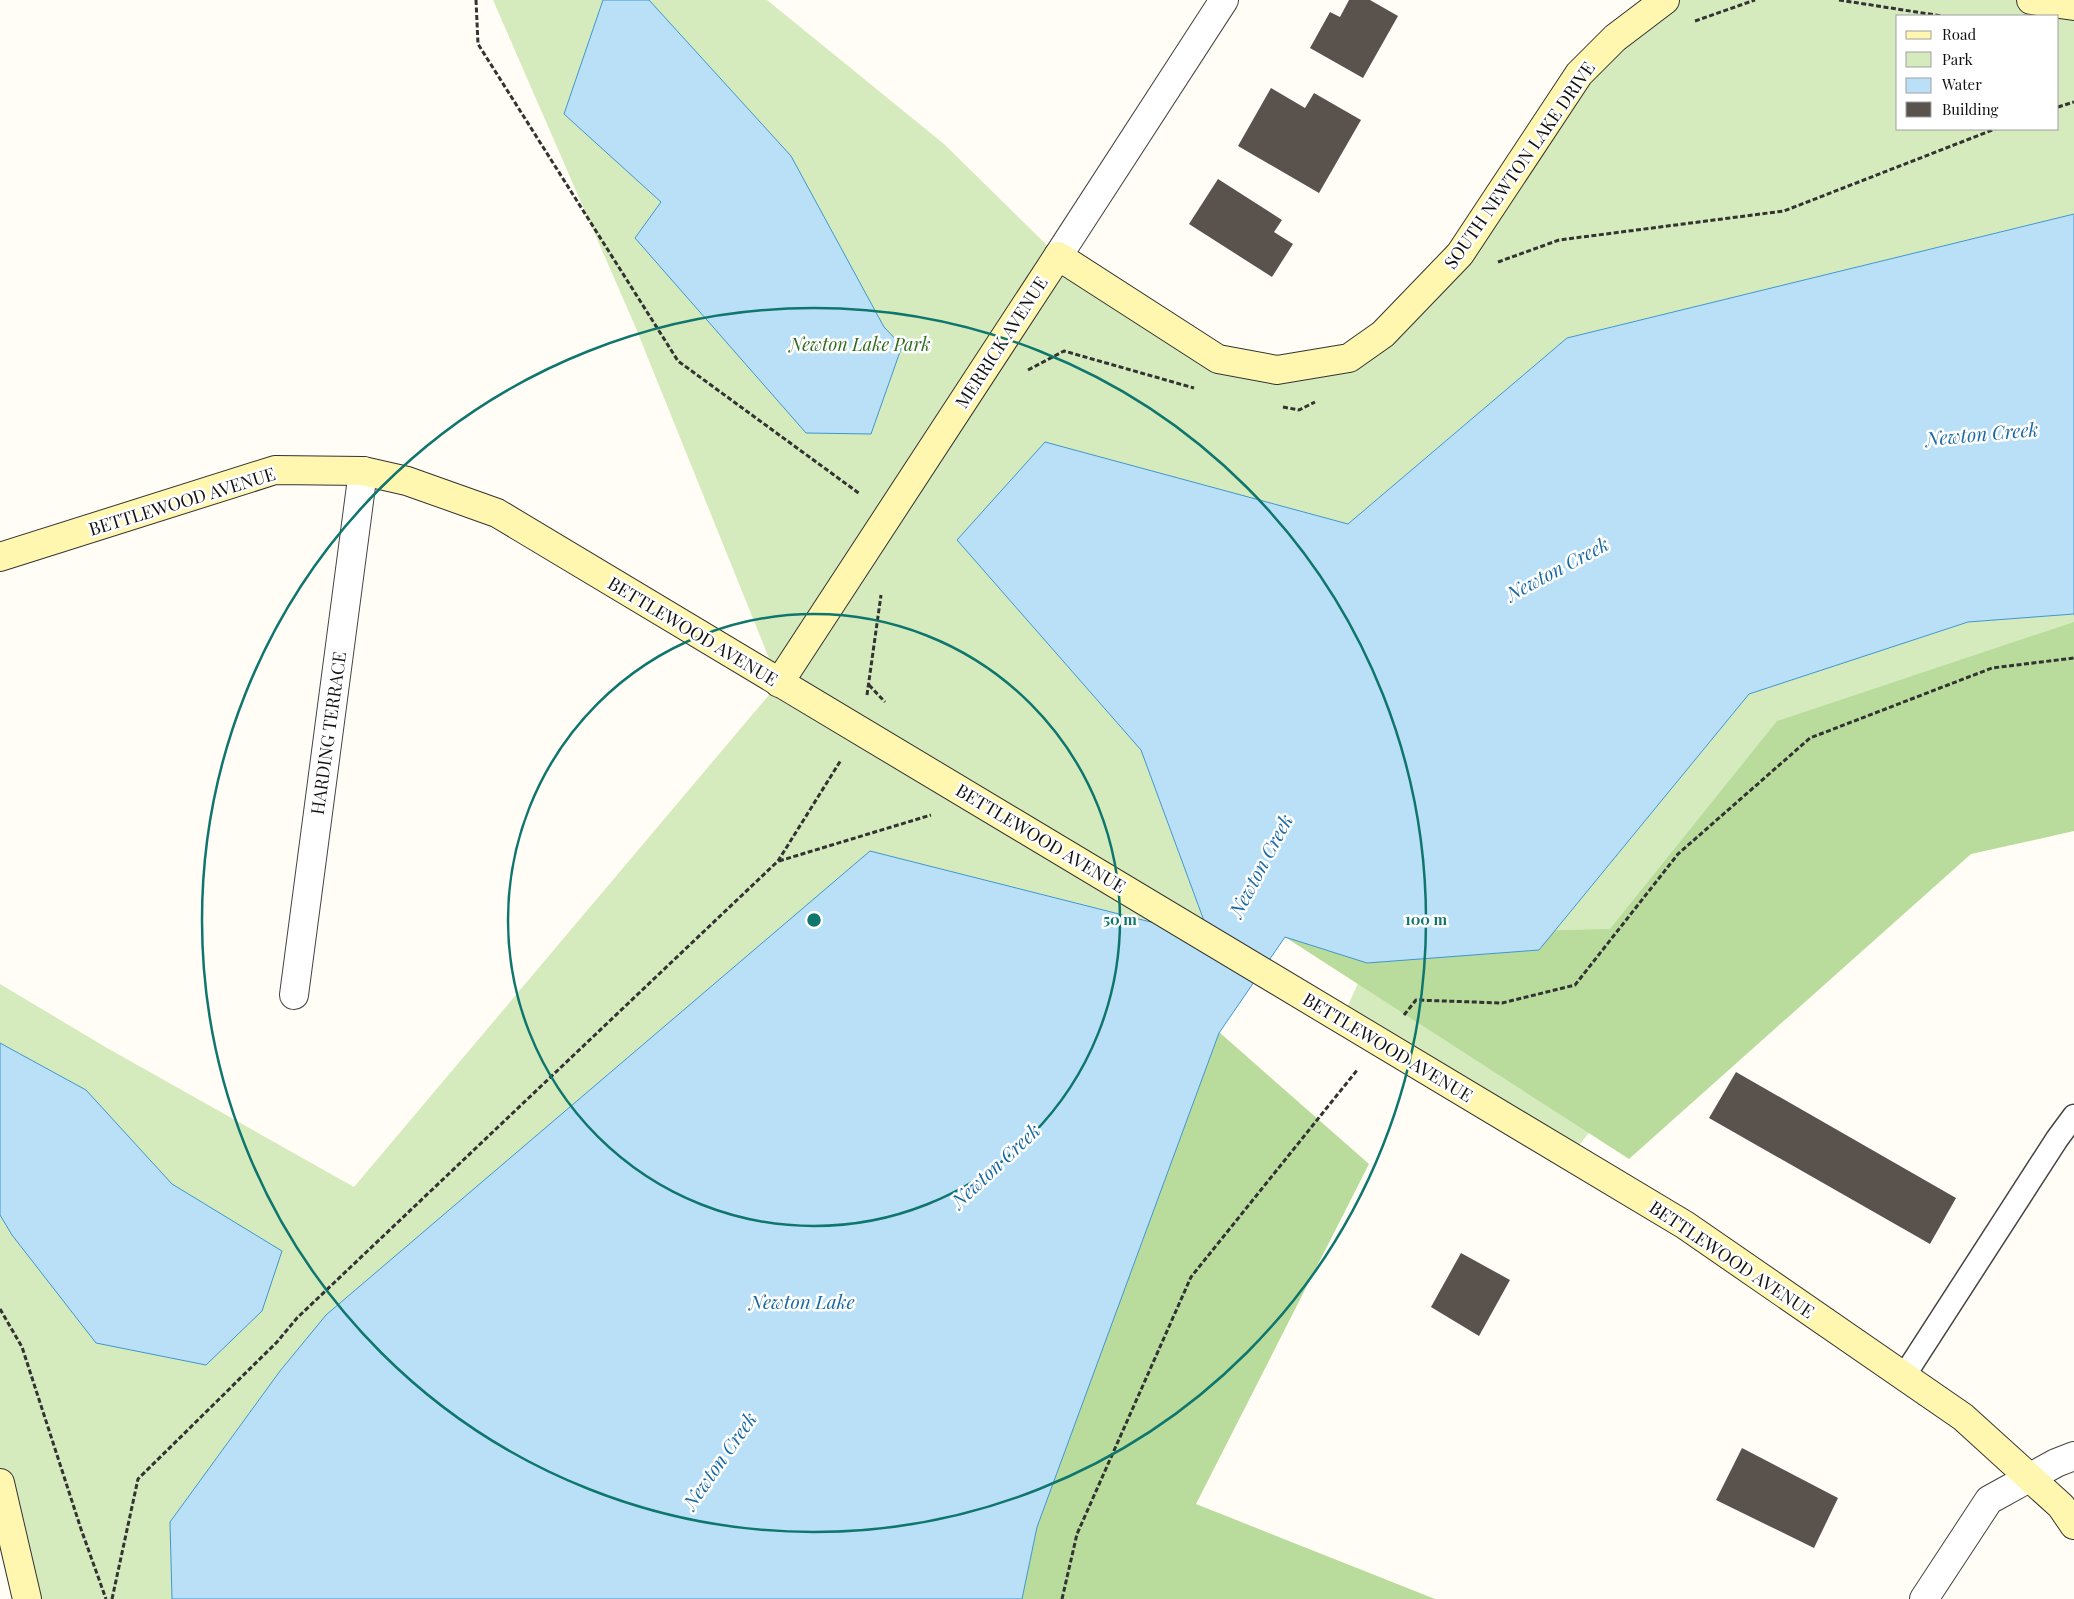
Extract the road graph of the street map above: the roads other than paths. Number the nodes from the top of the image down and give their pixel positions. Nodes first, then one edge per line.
1 (1224, 0) edge
2 (1665, 0) edge
3 (2031, 0) edge
4 (2074, 6) edge
5 (1058, 256) junction
6 (364, 472) junction
7 (0, 557) edge
8 (779, 683) junction
9 (294, 995) dead end
10 (2074, 1116) edge
11 (1904, 1376) junction
12 (2074, 1456) edge
13 (2031, 1479) junction
14 (0, 1483) edge
15 (2074, 1525) edge
16 (27, 1599) edge
17 (1924, 1599) edge

1 - 5 street, MERRICK AVENUE
2 - 5 street, SOUTH NEWTON LAKE DRIVE
3 - 4 street
5 - 8 street, MERRICK AVENUE
6 - 7 street, BETTLEWOOD AVENUE
6 - 8 street, BETTLEWOOD AVENUE
6 - 9 street, HARDING TERRACE
8 - 11 street, BETTLEWOOD AVENUE
10 - 11 lane
11 - 13 street, BETTLEWOOD AVENUE
12 - 13 street
13 - 15 street, BETTLEWOOD AVENUE
13 - 17 street
14 - 16 street

